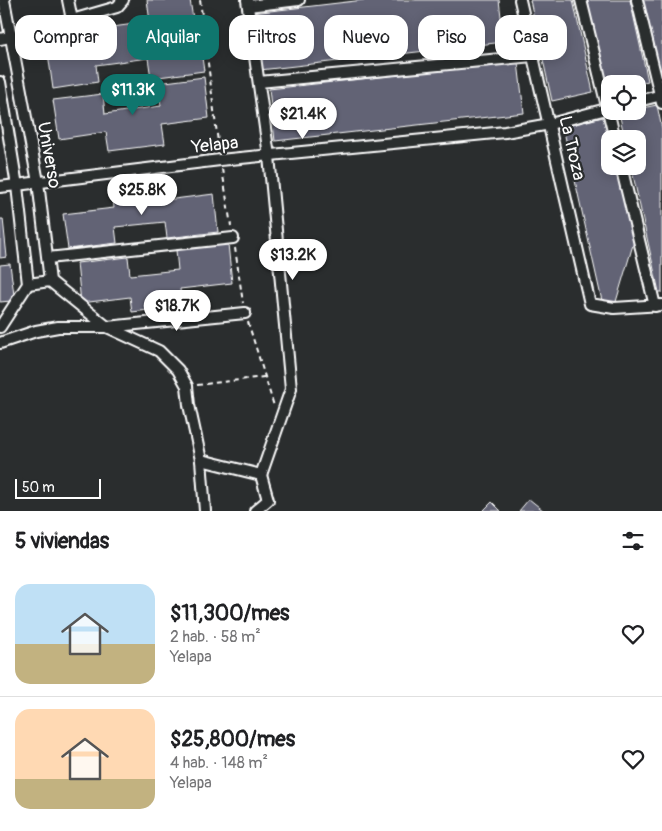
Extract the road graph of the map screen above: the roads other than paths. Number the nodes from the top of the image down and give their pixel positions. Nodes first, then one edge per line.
1 (4, 0) edge
2 (68, 0) edge
3 (123, 0) edge
4 (299, 0) edge
5 (520, 0) edge
6 (581, 0) edge
7 (637, 0) edge
8 (248, 3) edge
9 (71, 15) edge
10 (89, 15) edge
11 (523, 15) edge
12 (15, 35) edge
13 (11, 36) junction
14 (0, 39) edge
15 (495, 60) edge
16 (533, 60) edge
17 (601, 77) edge
18 (0, 82) edge
19 (259, 82) junction
20 (661, 98) edge
21 (646, 100) edge
22 (601, 110) edge
23 (550, 124) junction
24 (269, 156) junction
25 (624, 175) edge
26 (38, 182) junction
27 (17, 186) junction
28 (0, 188) edge
29 (233, 238) road end
30 (48, 258) junction
31 (50, 280) junction
32 (28, 284) junction
33 (659, 306) edge
34 (245, 313) road end
35 (0, 327) edge
36 (107, 327) junction
37 (0, 343) edge
38 (201, 460) junction
39 (261, 475) junction
40 (205, 511) edge
41 (255, 511) edge

1 - 13 street, Universo
2 - 9 street
3 - 10 street
4 - 8 street
5 - 11 street, La Troza
6 - 17 street
7 - 20 street
8 - 19 street
12 - 13 street
13 - 14 street
13 - 26 street, Universo
15 - 19 street
16 - 23 street, La Troza
18 - 27 street, Universo
19 - 24 street
20 - 21 street
22 - 23 street, Yelapa
23 - 24 street, Yelapa
23 - 33 street, La Troza
24 - 26 street, Yelapa
24 - 39 street
25 - 33 street
26 - 27 street, Yelapa
26 - 30 street, Universo
27 - 28 street, Yelapa
27 - 32 street, Universo
29 - 30 street
30 - 31 street, Universo
31 - 32 street
31 - 36 street
32 - 35 street
34 - 36 street
36 - 37 street
36 - 38 street
38 - 39 street
38 - 40 street
39 - 41 street

